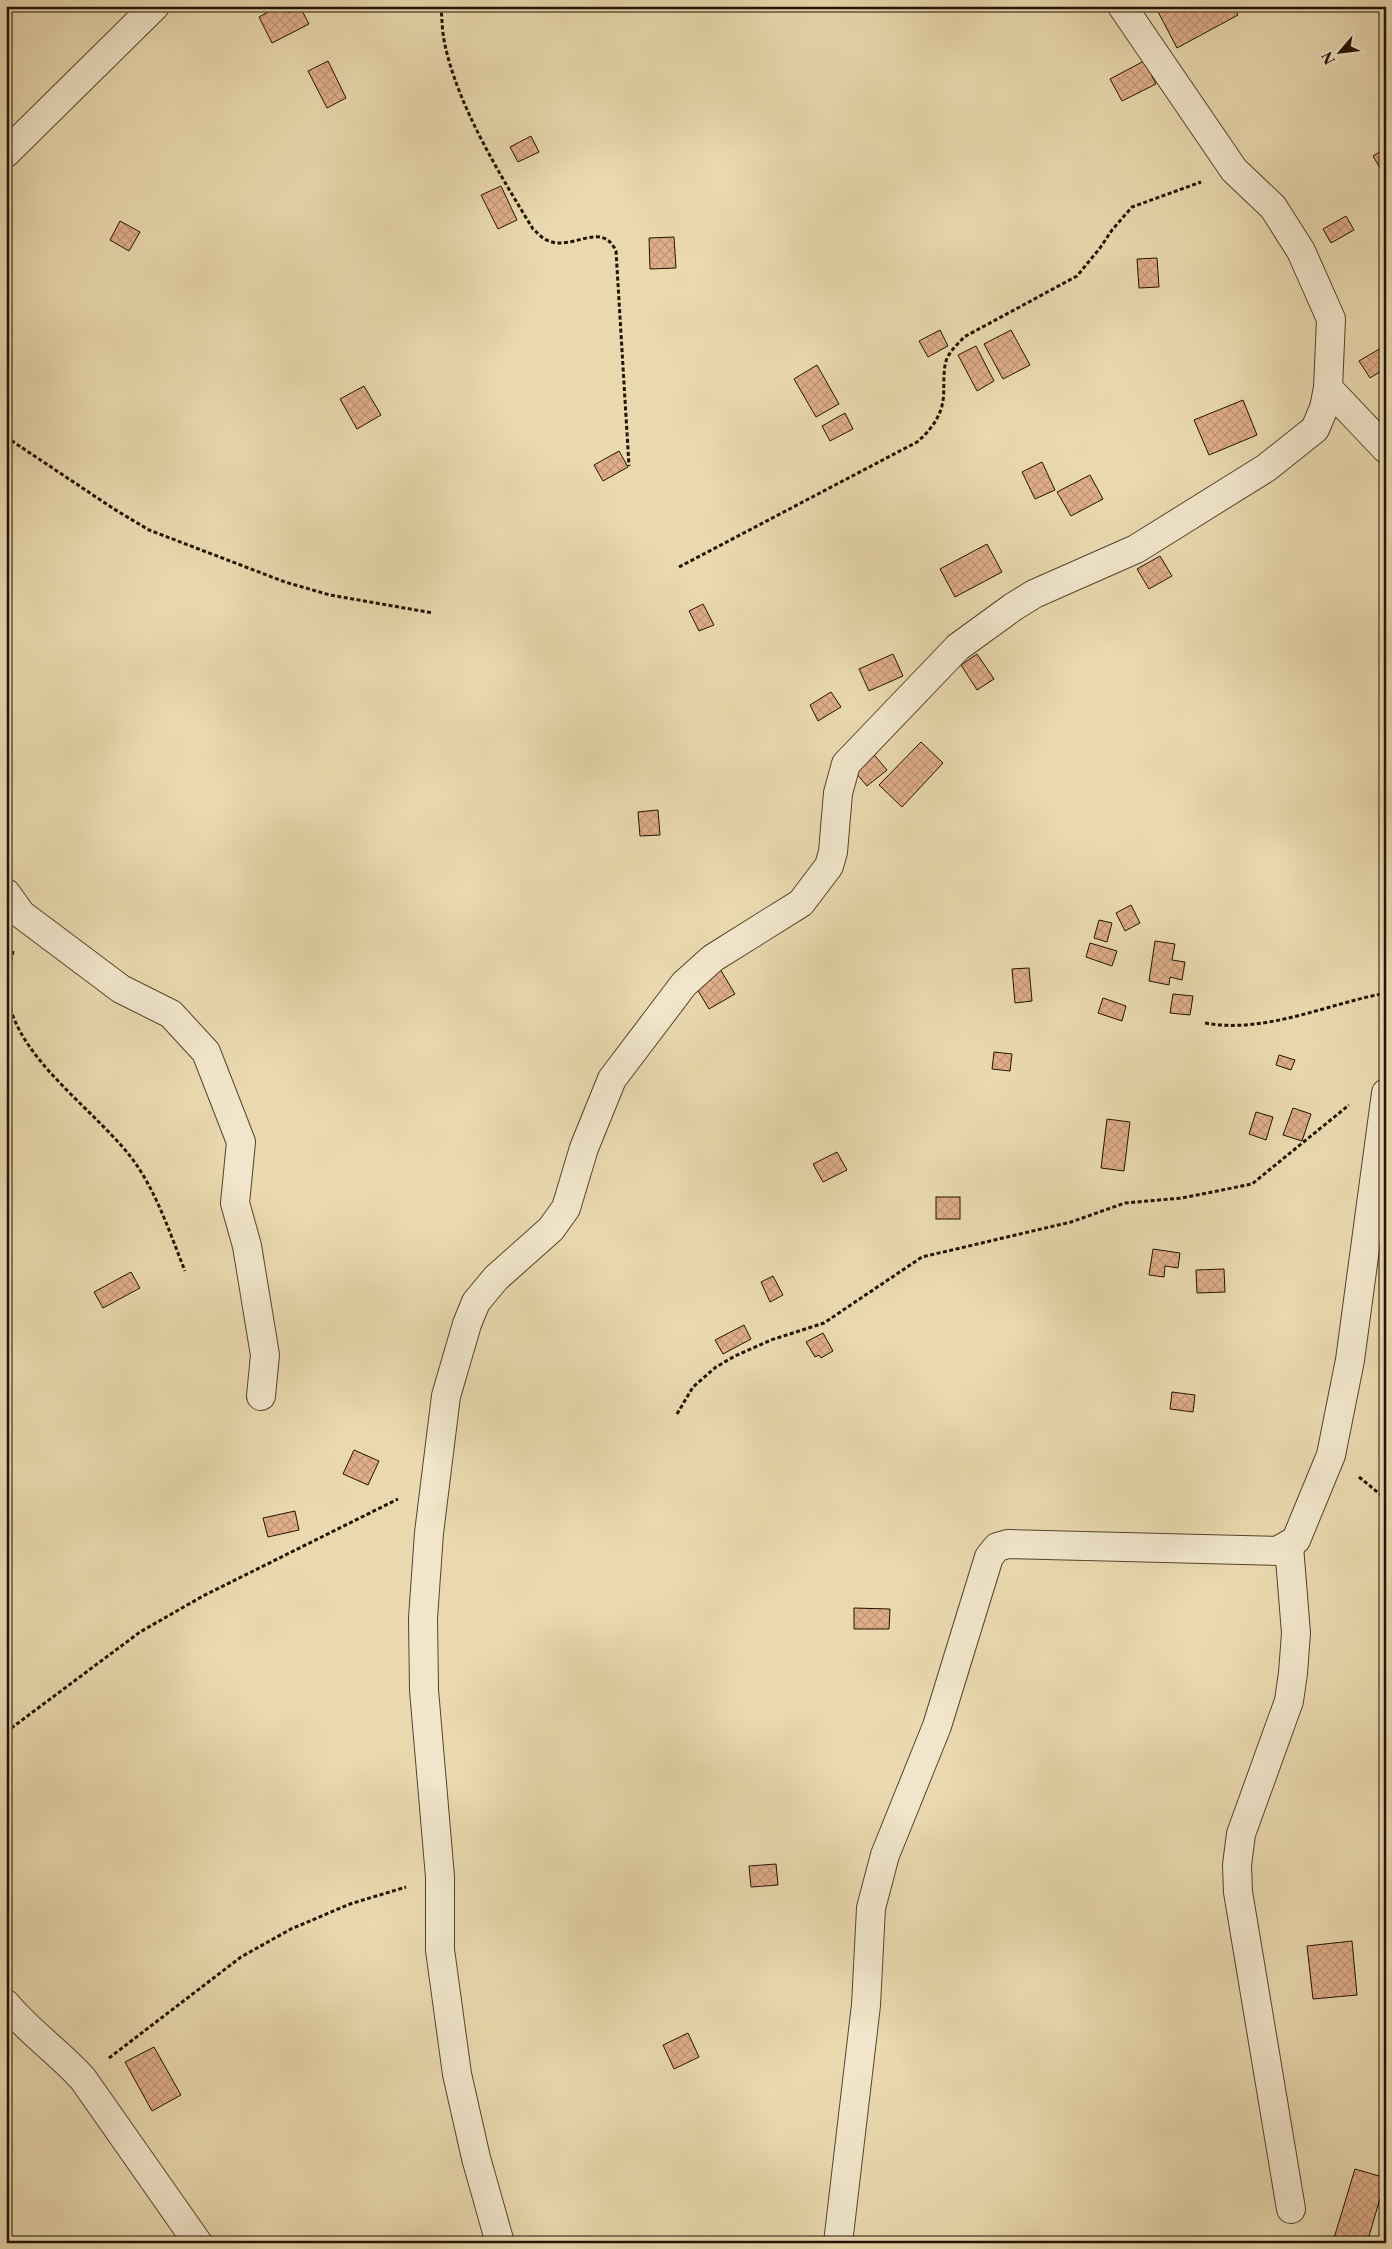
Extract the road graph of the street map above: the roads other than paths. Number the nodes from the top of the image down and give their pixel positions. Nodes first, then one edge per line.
1 (155, 6) edge
2 (1122, 6) edge
3 (6, 153) edge
4 (1328, 388) junction
5 (1386, 449) edge
6 (14, 903) edge
7 (1386, 1093) edge
8 (262, 1396) dead end
9 (1289, 1546) junction
10 (6, 2004) edge
11 (1291, 2209) dead end
12 (198, 2243) edge
13 (500, 2243) edge
14 (838, 2243) edge

1 - 3 street
2 - 4 street
4 - 5 street
4 - 13 street
6 - 8 street
7 - 9 street
9 - 11 street
9 - 14 street
10 - 12 street

